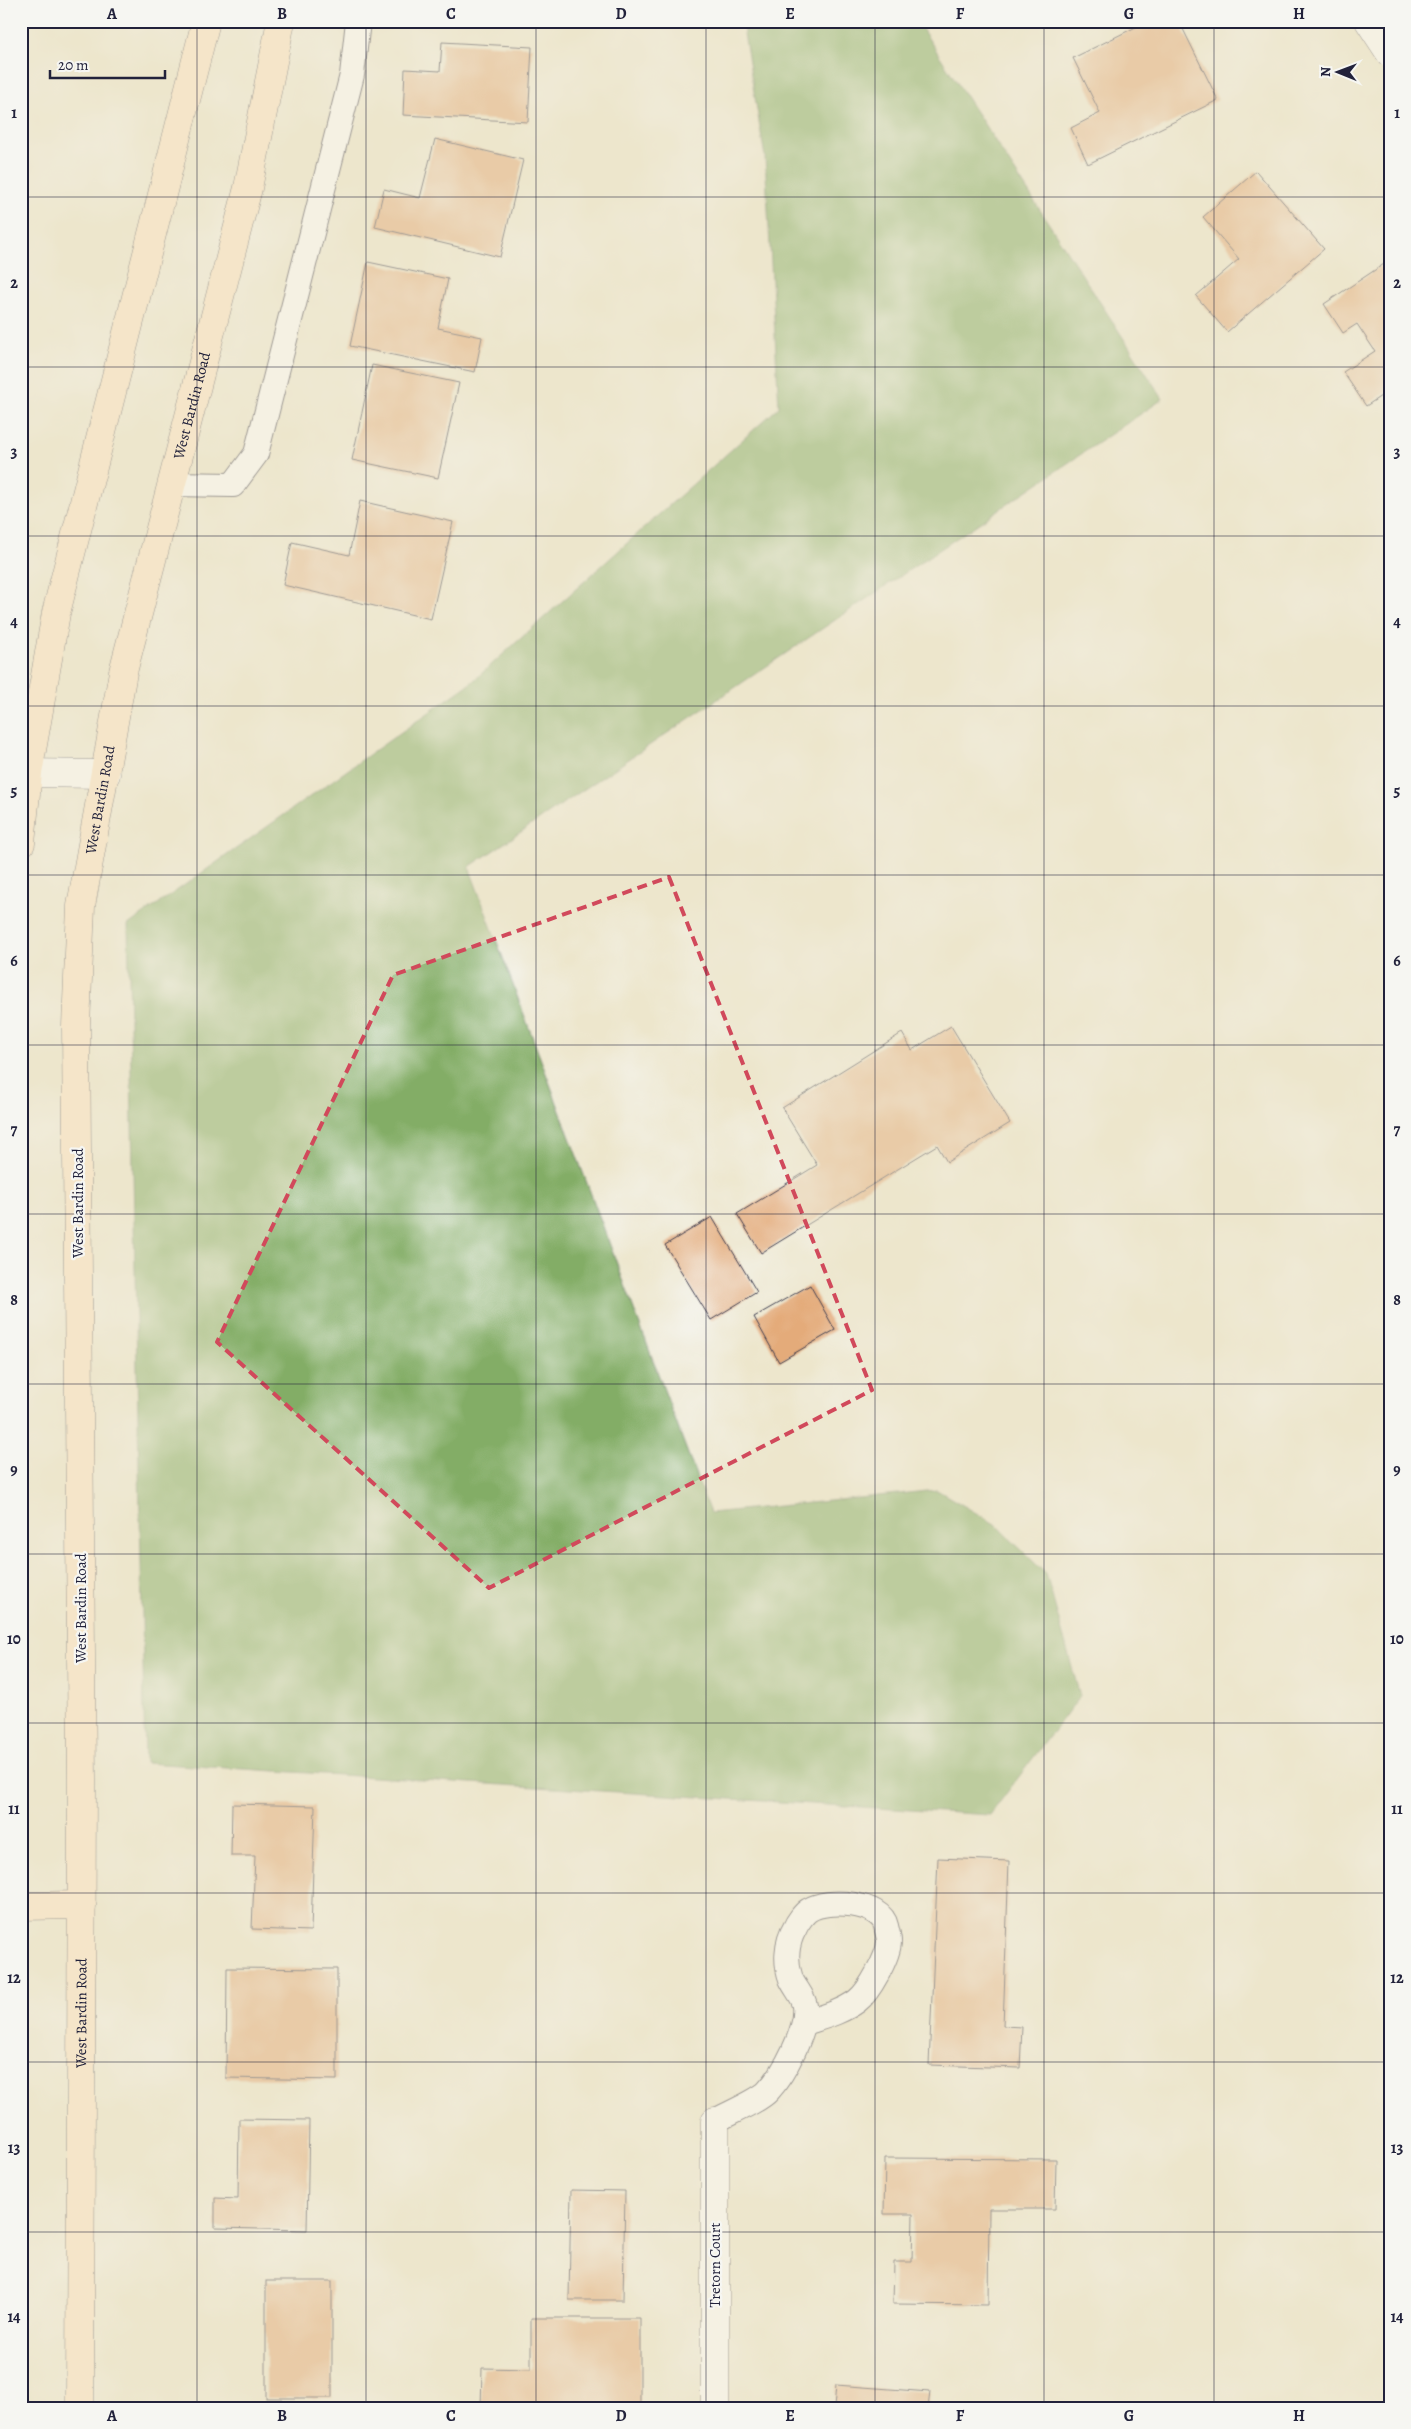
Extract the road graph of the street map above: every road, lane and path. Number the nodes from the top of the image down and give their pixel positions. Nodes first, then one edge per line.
1 (206, 21) edge
2 (281, 21) edge
3 (358, 21) edge
4 (1369, 21) edge
5 (1390, 52) edge
6 (171, 484) junction
7 (25, 773) edge
8 (106, 774) junction
9 (21, 843) edge
10 (82, 1905) junction
11 (21, 1906) edge
12 (805, 2023) junction
13 (715, 2121) joint
14 (80, 2408) edge
15 (715, 2408) edge

1 - 7 main road
2 - 6 main road, West Bardin Road
3 - 6 lane
4 - 5 street
6 - 8 main road, West Bardin Road
7 - 8 street
7 - 9 main road
8 - 10 main road, West Bardin Road
10 - 11 main road
10 - 14 main road, West Bardin Road
12 - 12 lane
12 - 13 lane
13 - 15 street, Tretorn Court

